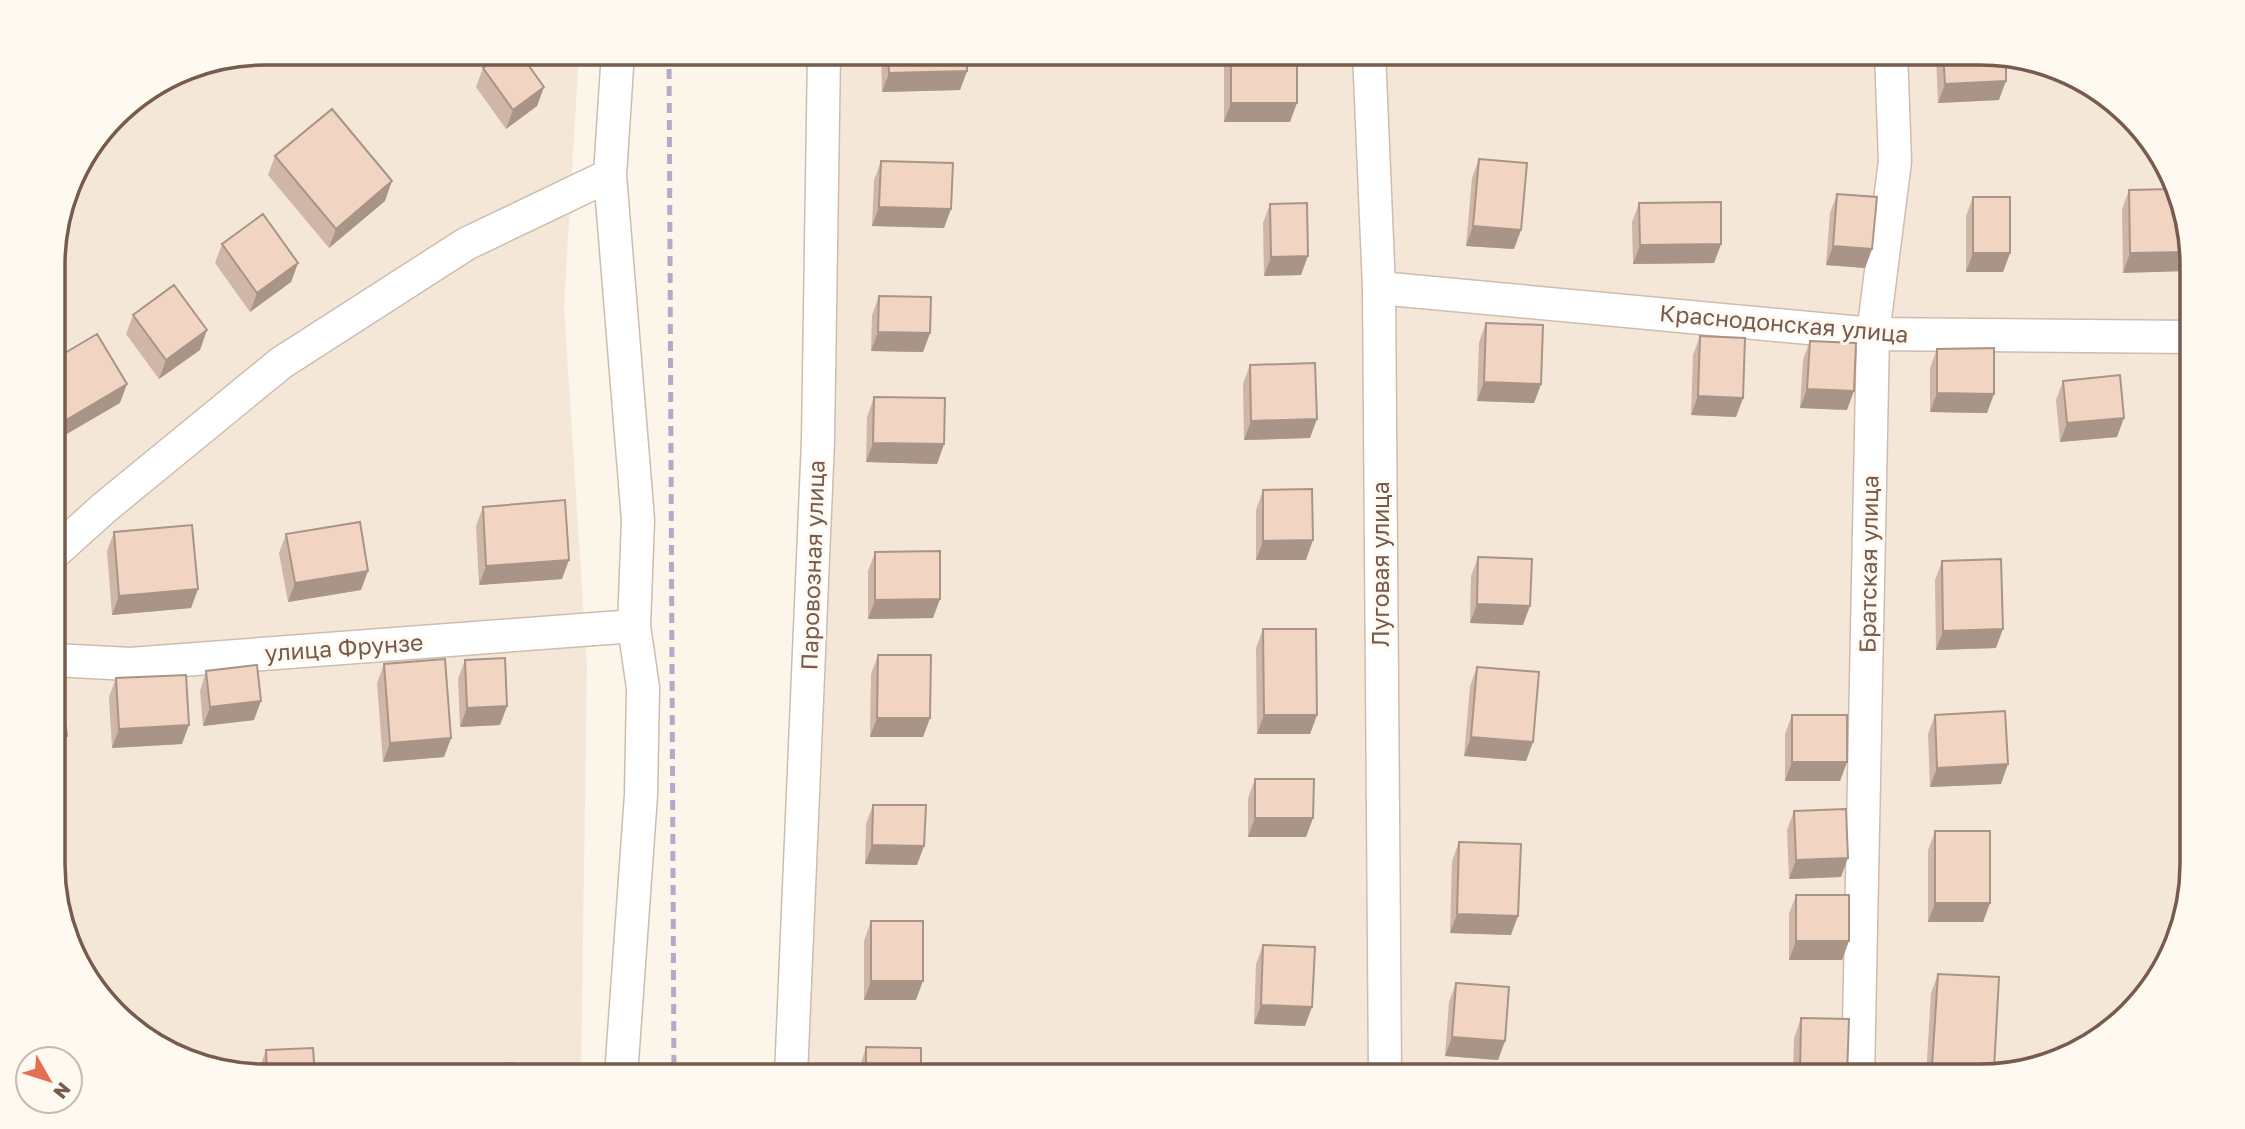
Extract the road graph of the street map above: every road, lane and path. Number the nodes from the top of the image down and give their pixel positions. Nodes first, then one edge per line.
1 (617, 65) edge
2 (824, 65) edge
3 (1370, 65) edge
4 (1891, 65) edge
5 (610, 174) junction
6 (1379, 288) junction
7 (1873, 334) junction
8 (2180, 337) edge
9 (65, 543) edge
10 (634, 626) junction
11 (65, 661) edge
12 (622, 1064) edge
13 (791, 1064) edge
14 (1385, 1064) edge
15 (1858, 1064) edge

1 - 5 street
2 - 13 street, Паровозная улица
3 - 6 street, Луговая улица
4 - 7 street, Братская улица
5 - 9 street
5 - 10 street
6 - 7 street, Краснодонская улица
6 - 14 street, Луговая улица
7 - 8 street, Краснодонская улица
7 - 15 street, Братская улица
10 - 11 street, улица Фрунзе
10 - 12 street

